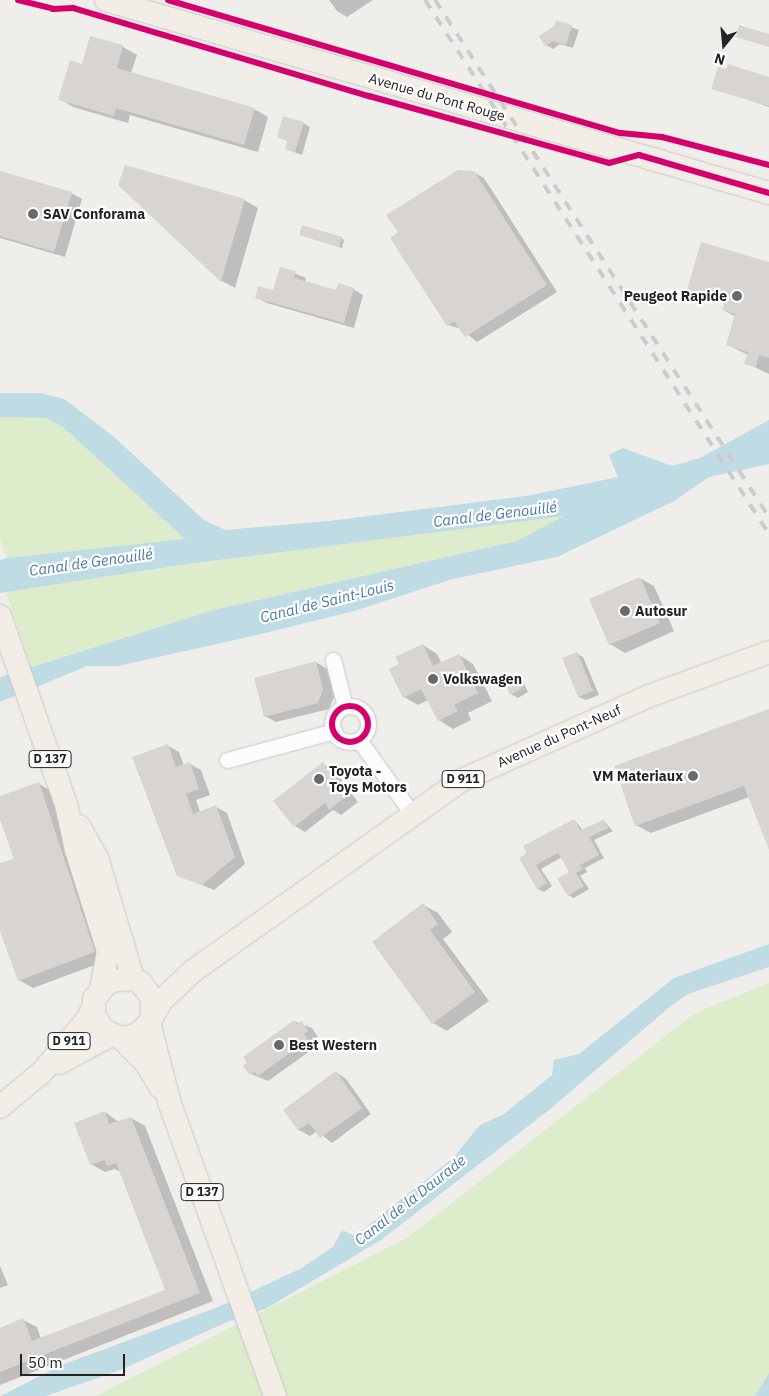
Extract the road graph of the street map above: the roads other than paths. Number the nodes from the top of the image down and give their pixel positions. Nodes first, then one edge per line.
1 (106, 0) edge
2 (769, 193) edge
3 (0, 616) edge
4 (769, 652) edge
5 (332, 660) dead end
6 (345, 706) junction
7 (334, 731) junction
8 (359, 740) junction
9 (227, 760) dead end
10 (66, 804) junction
11 (413, 815) junction
12 (193, 971) junction
13 (137, 981) junction
14 (102, 986) junction
15 (93, 1006) junction
16 (151, 1020) junction
17 (116, 1036) junction
18 (41, 1073) junction
19 (170, 1104) junction
20 (0, 1107) edge
21 (275, 1396) edge

1 - 2 main road, Avenue du Pont Rouge
3 - 10 main road, D 137
4 - 11 main road, Avenue du Pont-Neuf / D 911
5 - 6 street
6 - 7 street
6 - 8 street
7 - 8 street
7 - 9 street
8 - 11 street
10 - 13 main road, D 137
10 - 14 main road, D 137
11 - 12 main road, Avenue du Pont-Neuf / D 911
12 - 13 main road, D 911
12 - 16 main road, D 911
13 - 14 main road
13 - 16 main road
14 - 15 main road
15 - 17 main road
15 - 18 main road, D 911
16 - 17 main road
16 - 19 main road, D 137
17 - 18 main road, D 911
17 - 19 main road, D 137
18 - 20 main road, D 911
19 - 21 main road, D 137

